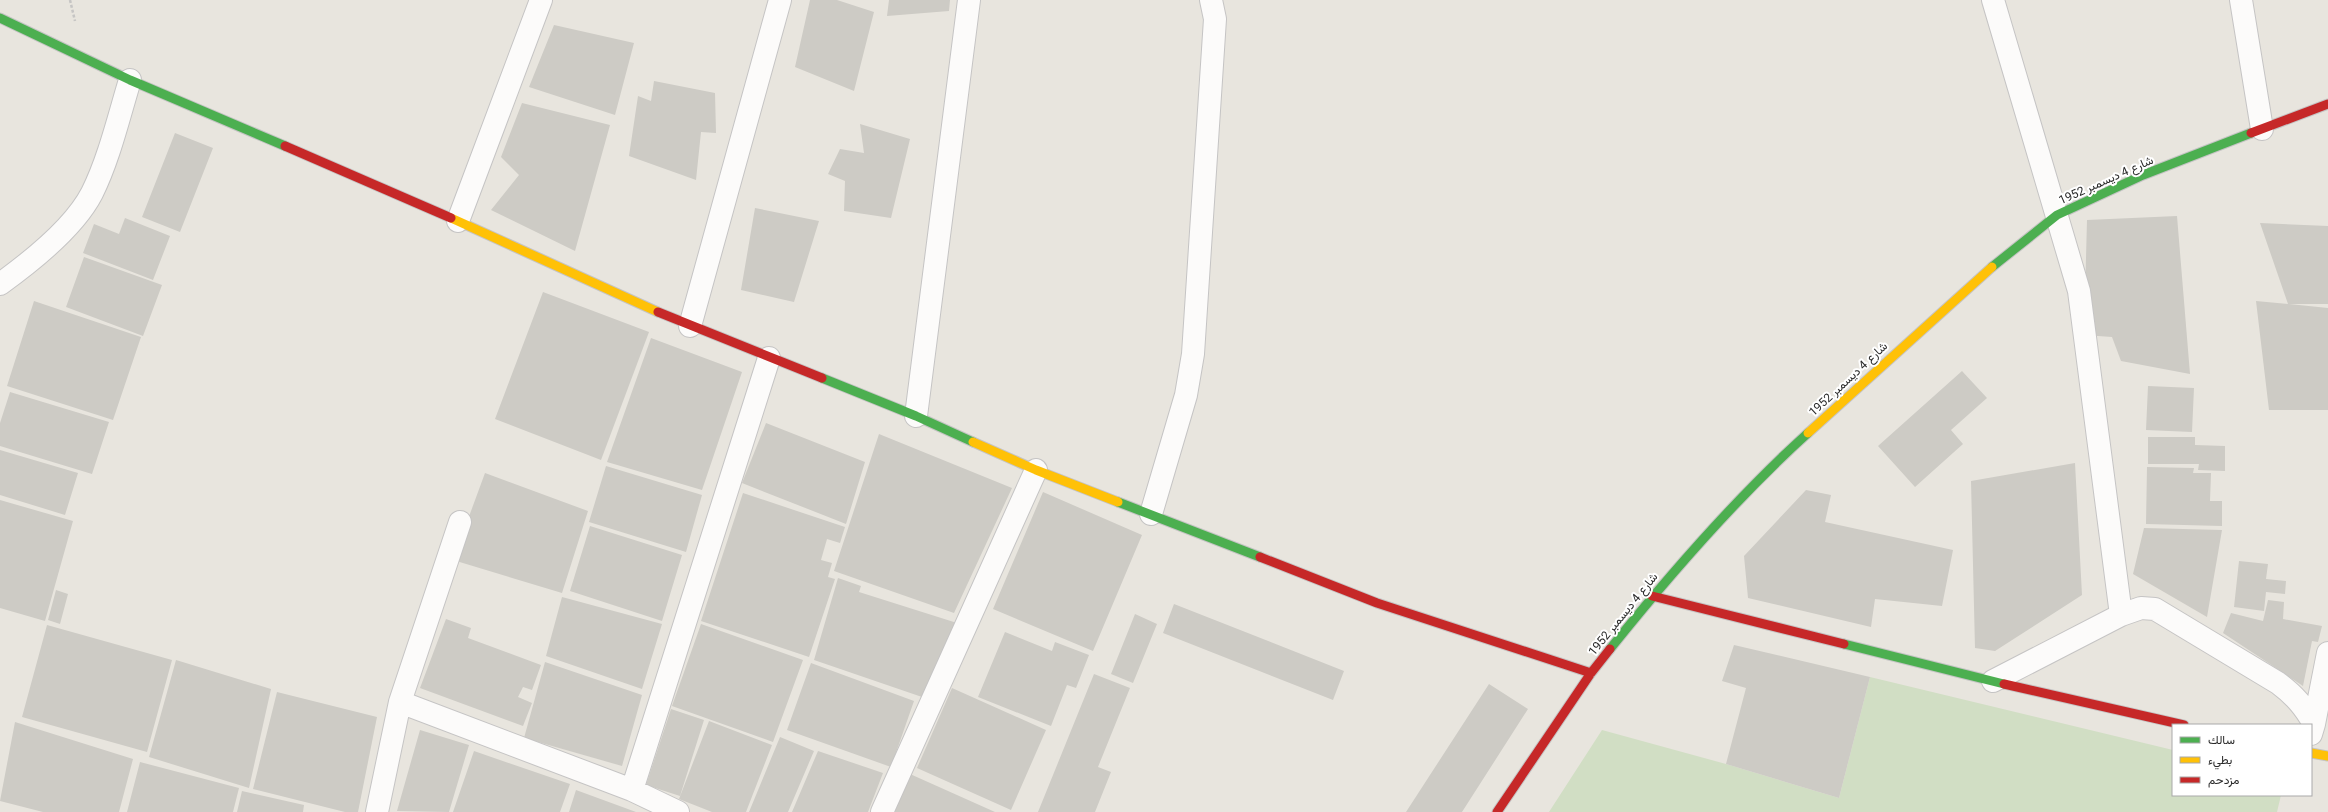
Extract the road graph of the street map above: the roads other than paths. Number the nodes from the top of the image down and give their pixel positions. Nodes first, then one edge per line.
1 (542, 0) edge
2 (780, 0) edge
3 (969, 0) edge
4 (1211, 0) edge
5 (1993, 0) edge
6 (2241, 0) edge
7 (0, 18) edge
8 (130, 80) junction
9 (2328, 104) edge
10 (2262, 129) junction
11 (2057, 215) junction
12 (458, 222) junction
13 (0, 284) edge
14 (690, 326) junction
15 (769, 358) junction
16 (916, 416) junction
17 (1036, 470) junction
18 (1151, 514) junction
19 (460, 522) dead end
20 (1652, 596) junction
21 (2121, 615) junction
22 (2328, 653) edge
23 (1591, 673) junction
24 (1993, 681) junction
25 (400, 702) junction
26 (2180, 724) edge
27 (2310, 724) edge
28 (2312, 729) edge
29 (2312, 753) edge
30 (2328, 756) edge
31 (632, 790) junction
32 (377, 812) edge
33 (678, 812) edge
34 (882, 812) edge
35 (1497, 812) edge

1 - 12 street
2 - 14 street
3 - 16 street
4 - 18 street
5 - 11 street
6 - 10 street
7 - 8 street
8 - 12 street
8 - 13 street
9 - 10 street, شارع 4 ديسمبر 1952
10 - 11 street, شارع 4 ديسمبر 1952
11 - 20 street, شارع 4 ديسمبر 1952
11 - 21 street
12 - 14 street
14 - 15 street
15 - 16 street
15 - 31 street
16 - 17 street
17 - 18 street
17 - 34 street
18 - 23 street
19 - 25 street
20 - 23 street, شارع 4 ديسمبر 1952
20 - 24 street
21 - 24 street
21 - 27 street
22 - 28 street
23 - 35 street, شارع 4 ديسمبر 1952
24 - 26 street
25 - 31 street
25 - 32 street
29 - 30 street
31 - 33 street

